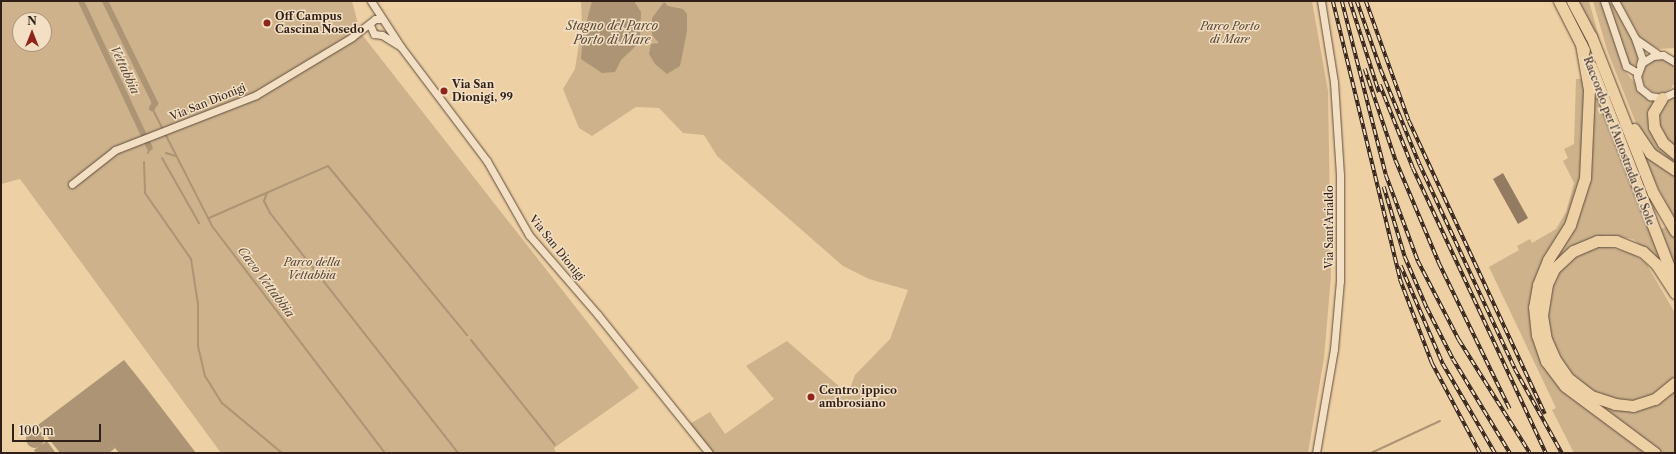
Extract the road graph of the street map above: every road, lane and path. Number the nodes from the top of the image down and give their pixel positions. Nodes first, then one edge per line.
1 (370, 1) edge
2 (1321, 1) edge
3 (1559, 1) edge
4 (1572, 1) edge
5 (1604, 1) edge
6 (1615, 1) edge
7 (374, 24) junction
8 (387, 27) junction
9 (382, 35) junction
10 (1635, 38) junction
11 (1582, 44) junction
12 (401, 47) junction
13 (1675, 53) edge
14 (1663, 56) junction
15 (1675, 62) edge
16 (1638, 70) junction
17 (1671, 94) edge
18 (1614, 95) junction
19 (1675, 152) edge
20 (1675, 170) edge
21 (72, 184) dead end
22 (1675, 231) edge
23 (1675, 283) edge
24 (1675, 293) edge
25 (1675, 383) edge
26 (709, 453) edge
27 (1316, 453) edge
28 (1655, 453) edge

1 - 7 street, Via San Dionigi
2 - 27 street, Via Sant'Arialdo
3 - 11 highway, Raccordo per l'Autostrada del Sole
4 - 18 highway, Raccordo per l'Autostrada del Sole
5 - 16 street
6 - 10 street
7 - 8 street, Via San Dionigi
7 - 9 street, Via San Dionigi
7 - 21 street, Via San Dionigi
8 - 9 street
8 - 12 street, Via San Dionigi
9 - 12 street, Via San Dionigi
10 - 14 street
10 - 16 street
11 - 23 highway, Raccordo per l'Autostrada del Sole
11 - 28 highway
12 - 26 street, Via San Dionigi
13 - 14 street
14 - 15 street
14 - 16 street
16 - 17 street
17 - 19 highway
18 - 20 highway
18 - 22 highway, Raccordo per l'Autostrada del Sole
24 - 25 highway

